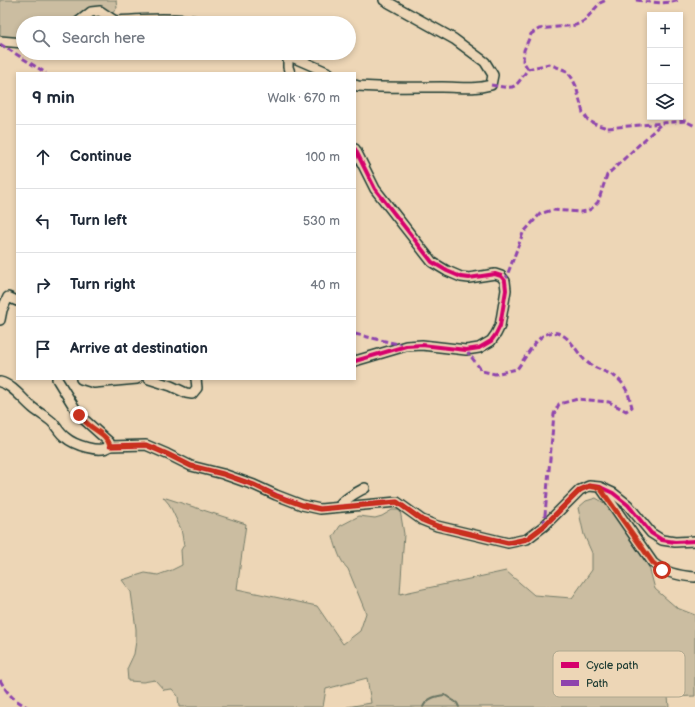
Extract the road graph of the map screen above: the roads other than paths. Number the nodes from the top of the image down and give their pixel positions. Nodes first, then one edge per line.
1 (384, 0) edge
2 (86, 16) edge
3 (108, 16) edge
4 (0, 41) edge
5 (16, 42) edge
6 (287, 60) edge
7 (300, 60) edge
8 (290, 72) edge
9 (327, 72) edge
10 (356, 85) edge
11 (356, 151) edge
12 (16, 301) edge
13 (0, 320) edge
14 (356, 361) edge
15 (58, 380) edge
16 (84, 380) edge
17 (126, 380) edge
18 (152, 380) edge
19 (196, 380) edge
20 (0, 382) edge
21 (110, 446) junction
22 (365, 488) dead end
23 (600, 488) junction
24 (339, 507) junction
25 (695, 541) edge
26 (695, 577) edge

1 - 10 street
2 - 3 street
4 - 5 street
6 - 8 street
7 - 9 street
11 - 14 street
12 - 13 street
15 - 21 street
16 - 17 street
18 - 19 street
20 - 21 street
21 - 24 street
22 - 24 street
23 - 24 street
23 - 25 street
23 - 26 street

